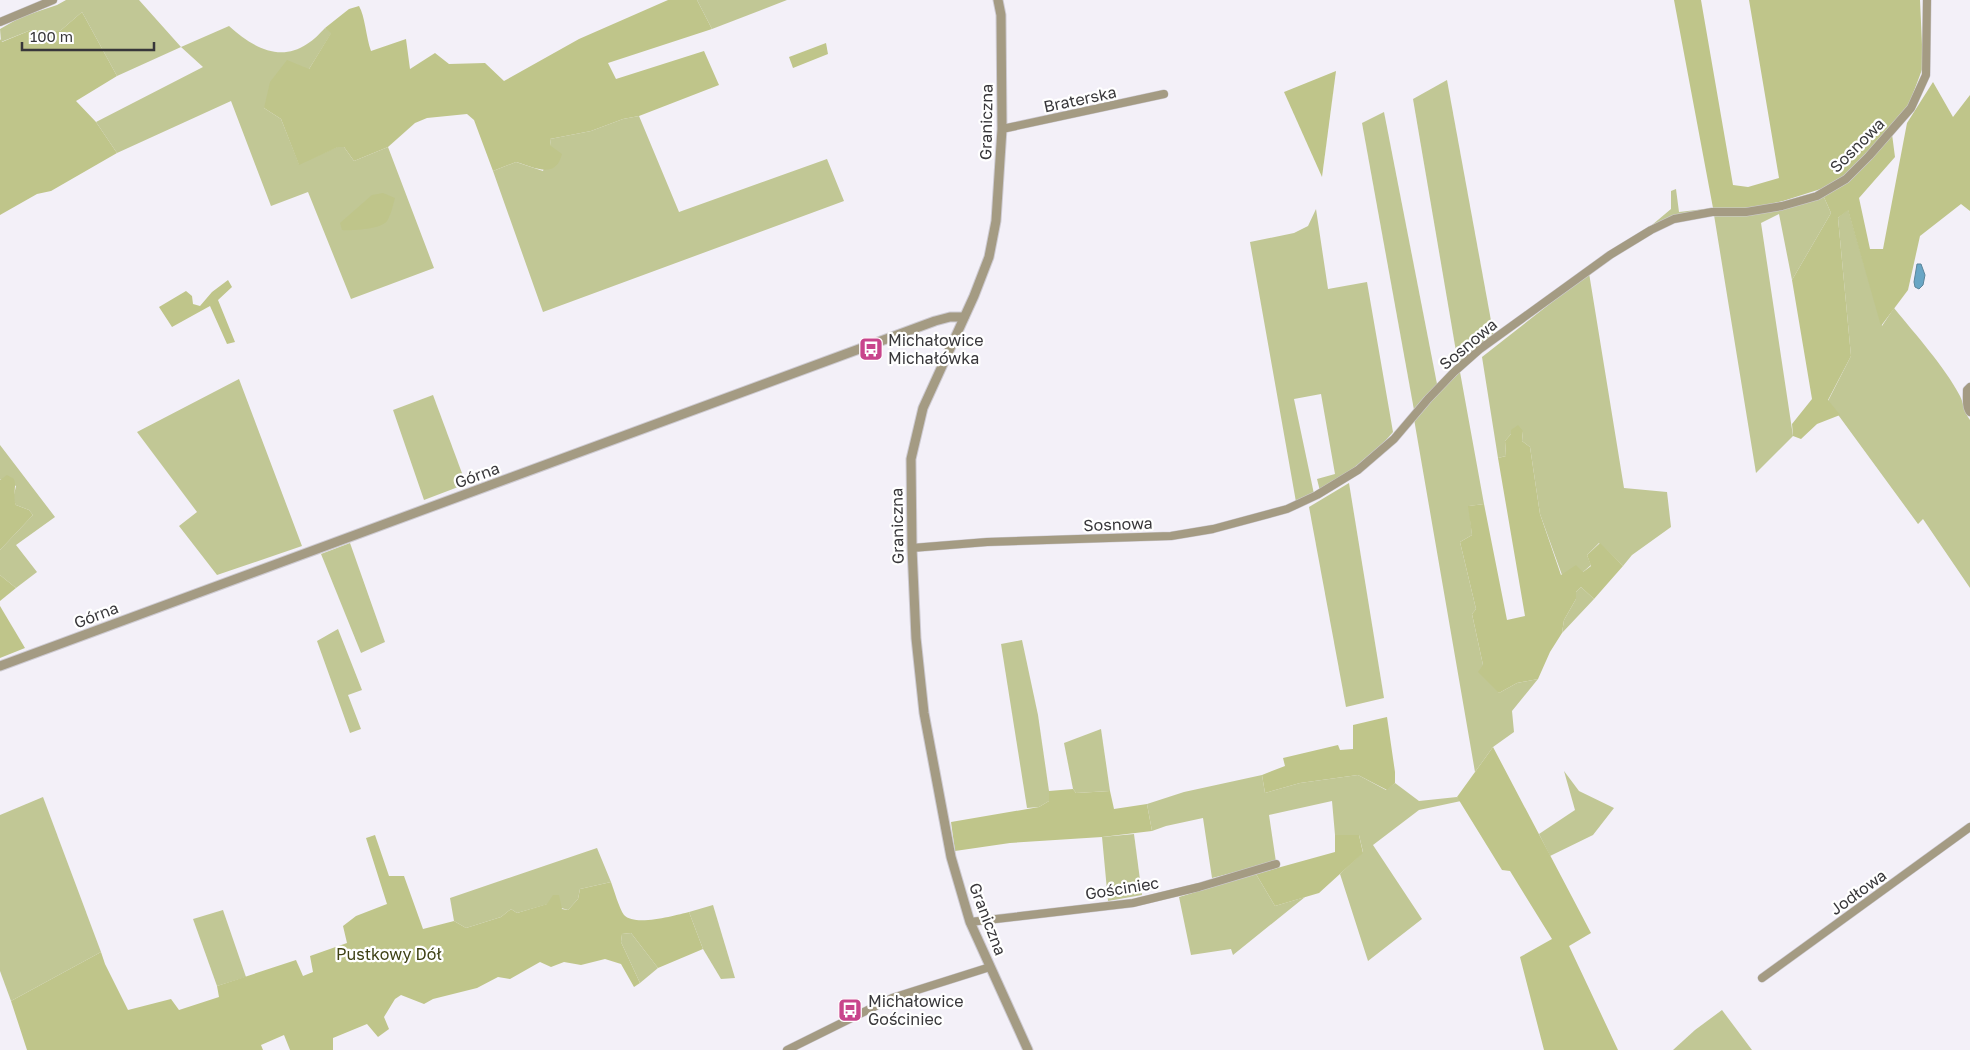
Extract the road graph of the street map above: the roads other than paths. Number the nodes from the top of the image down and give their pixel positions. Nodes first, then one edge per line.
1 (53, 0) edge
2 (998, 0) edge
3 (1927, 0) edge
4 (0, 22) edge
5 (1164, 94) dead end
6 (1002, 129) junction
7 (964, 318) junction
8 (1970, 387) edge
9 (1970, 412) edge
10 (912, 548) junction
11 (0, 666) edge
12 (1970, 827) edge
13 (1276, 864) dead end
14 (970, 922) junction
15 (990, 967) junction
16 (1762, 978) dead end
17 (786, 1050) edge
18 (1028, 1050) edge

1 - 4 street
2 - 6 street, Graniczna
3 - 10 street, Sosnowa
5 - 6 street, Braterska
6 - 7 street, Graniczna
7 - 10 street, Graniczna
7 - 11 street, Górna
8 - 9 street
10 - 14 street, Graniczna
12 - 16 street, Jodłowa
13 - 14 street, Gościniec
14 - 15 street, Graniczna
15 - 17 street
15 - 18 street, Graniczna

